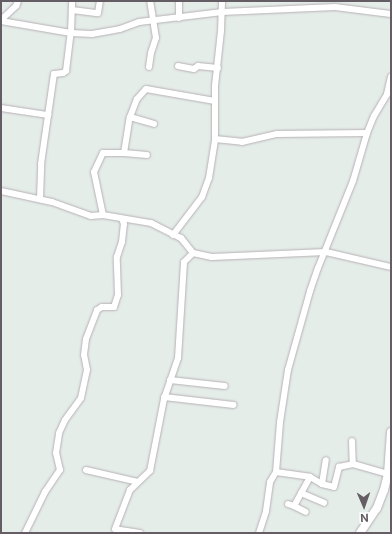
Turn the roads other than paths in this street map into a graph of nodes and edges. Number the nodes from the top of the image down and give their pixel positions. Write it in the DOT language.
graph roads {
  1 [pos="18,1"];
  2 [pos="72,1"];
  3 [pos="100,1"];
  4 [pos="150,1"];
  5 [pos="179,1"];
  6 [pos="222,1"];
  7 [pos="72,10"];
  8 [pos="222,12"];
  9 [pos="391,14"];
  10 [pos="179,18"];
  11 [pos="1,21"];
  12 [pos="153,22"];
  13 [pos="72,33"];
  14 [pos="178,66"];
  15 [pos="149,67"];
  16 [pos="218,68"];
  17 [pos="391,76"];
  18 [pos="389,94"];
  19 [pos="215,101"];
  20 [pos="1,108"];
  21 [pos="48,115"];
  22 [pos="130,117"];
  23 [pos="154,124"];
  24 [pos="367,133"];
  25 [pos="215,139"];
  26 [pos="124,153"];
  27 [pos="147,155"];
  28 [pos="1,191"];
  29 [pos="40,199"];
  30 [pos="103,215"];
  31 [pos="122,219"];
  32 [pos="173,235"];
  33 [pos="326,252"];
  34 [pos="193,253"];
  35 [pos="391,267"];
  36 [pos="170,380"];
  37 [pos="225,386"];
  38 [pos="164,397"];
  39 [pos="234,405"];
  40 [pos="391,432"];
  41 [pos="352,441"];
  42 [pos="326,460"];
  43 [pos="353,464"];
  44 [pos="86,470"];
  45 [pos="276,472"];
  46 [pos="388,474"];
  47 [pos="310,477"];
  48 [pos="138,482"];
  49 [pos="322,484"];
  50 [pos="301,493"];
  51 [pos="324,503"];
  52 [pos="306,512"];
  53 [pos="25,533"];
  54 [pos="140,533"];
  55 [pos="259,533"];
  56 [pos="360,533"];
  1 -- 11 [label="street"];
  2 -- 7 [label="street"];
  3 -- 7 [label="street"];
  4 -- 12 [label="street"];
  5 -- 10 [label="street"];
  6 -- 8 [label="street"];
  7 -- 13 [label="street"];
  8 -- 9 [label="street"];
  8 -- 10 [label="street"];
  8 -- 16 [label="street"];
  10 -- 12 [label="street"];
  11 -- 13 [label="street"];
  12 -- 13 [label="street"];
  12 -- 15 [label="street"];
  13 -- 21 [label="street"];
  14 -- 16 [label="street"];
  16 -- 19 [label="street"];
  17 -- 18 [label="street"];
  18 -- 24 [label="street"];
  19 -- 22 [label="street"];
  19 -- 25 [label="street"];
  20 -- 21 [label="street"];
  21 -- 29 [label="street"];
  22 -- 23 [label="street"];
  22 -- 26 [label="street"];
  24 -- 25 [label="street"];
  24 -- 33 [label="street"];
  25 -- 32 [label="street"];
  26 -- 27 [label="street"];
  26 -- 30 [label="street"];
  28 -- 29 [label="street"];
  29 -- 30 [label="street"];
  30 -- 31 [label="street"];
  31 -- 32 [label="street"];
  31 -- 53 [label="street"];
  32 -- 34 [label="street"];
  33 -- 34 [label="street"];
  33 -- 35 [label="street"];
  33 -- 45 [label="street"];
  34 -- 36 [label="street"];
  36 -- 37 [label="street"];
  36 -- 38 [label="street"];
  38 -- 39 [label="street"];
  38 -- 48 [label="street"];
  40 -- 46 [label="street"];
  41 -- 43 [label="street"];
  42 -- 49 [label="street"];
  43 -- 46 [label="street"];
  43 -- 49 [label="street"];
  44 -- 48 [label="street"];
  45 -- 47 [label="street"];
  45 -- 55 [label="street"];
  46 -- 56 [label="street"];
  47 -- 49 [label="street"];
  47 -- 50 [label="street"];
  48 -- 54 [label="street"];
  50 -- 51 [label="street"];
  50 -- 52 [label="street"];
}
